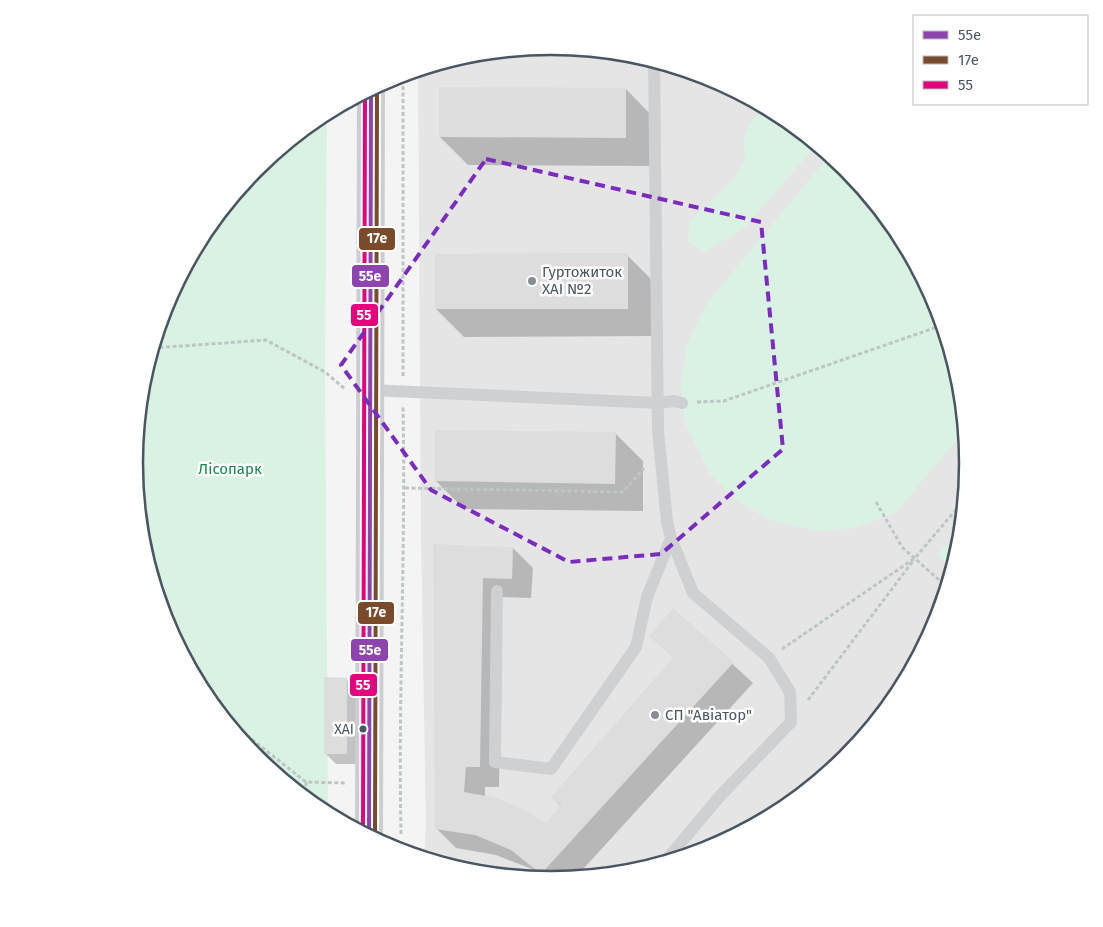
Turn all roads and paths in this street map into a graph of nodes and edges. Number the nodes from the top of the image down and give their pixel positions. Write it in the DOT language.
graph roads {
  1 [pos="654,68"];
  2 [pos="403,83"];
  3 [pos="371,97"];
  4 [pos="936,327"];
  5 [pos="160,347"];
  6 [pos="370,390"];
  7 [pos="403,391"];
  8 [pos="658,403"];
  9 [pos="682,403"];
  10 [pos="660,450"];
  11 [pos="405,488"];
  12 [pos="876,502"];
  13 [pos="958,508"];
  14 [pos="671,538"];
  15 [pos="915,558"];
  16 [pos="942,582"];
  17 [pos="497,591"];
  18 [pos="769,658"];
  19 [pos="791,722"];
  20 [pos="245,734"];
  21 [pos="306,782"];
  22 [pos="349,783"];
  23 [pos="306,790"];
  24 [pos="369,829"];
  25 [pos="401,843"];
  26 [pos="672,853"];
  1 -- 8 [label="lane"];
  2 -- 7 [label="path"];
  3 -- 6 [label="main road"];
  4 -- 9 [label="path"];
  5 -- 6 [label="path"];
  6 -- 7 [label="lane"];
  6 -- 24 [label="main road"];
  7 -- 8 [label="lane"];
  7 -- 11 [label="path"];
  8 -- 9 [label="lane"];
  8 -- 10 [label="lane"];
  10 -- 11 [label="path"];
  10 -- 14 [label="lane"];
  11 -- 25 [label="path"];
  12 -- 15 [label="path"];
  13 -- 15 [label="path"];
  14 -- 17 [label="lane"];
  14 -- 18 [label="lane"];
  15 -- 16 [label="path"];
  15 -- 18 [label="path"];
  15 -- 19 [label="path"];
  18 -- 19 [label="lane"];
  19 -- 26 [label="lane"];
  20 -- 21 [label="path"];
  21 -- 22 [label="path"];
  21 -- 23 [label="path"];
}
